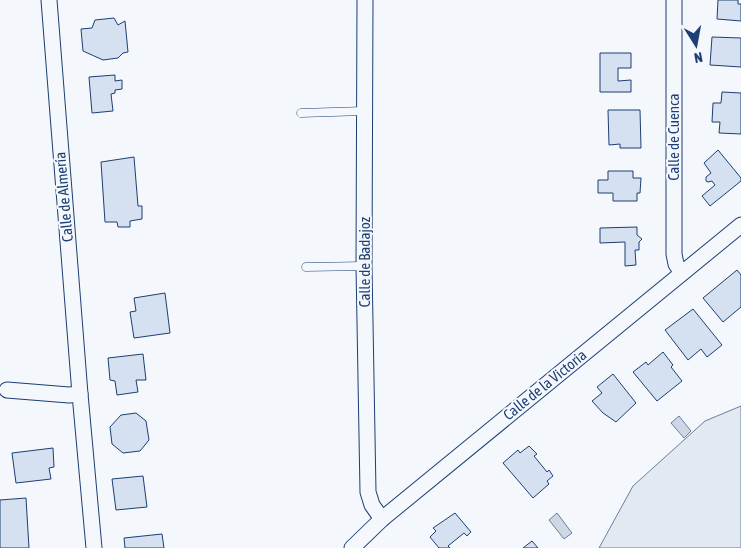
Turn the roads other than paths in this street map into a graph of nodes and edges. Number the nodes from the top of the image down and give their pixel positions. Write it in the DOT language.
graph roads {
  1 [pos="49,0"];
  2 [pos="365,0"];
  3 [pos="674,0"];
  4 [pos="364,110"];
  5 [pos="302,113"];
  6 [pos="741,225"];
  7 [pos="364,266"];
  8 [pos="306,267"];
  9 [pos="682,273"];
  10 [pos="7,390"];
  11 [pos="80,394"];
  12 [pos="382,519"];
  13 [pos="94,548"];
  14 [pos="352,548"];
  1 -- 11 [label="street, Calle de Almería"];
  2 -- 4 [label="street, Calle de Badajoz"];
  3 -- 9 [label="street, Calle de Cuenca"];
  4 -- 5 [label="lane"];
  4 -- 7 [label="street, Calle de Badajoz"];
  6 -- 9 [label="street, Calle de la Victoria"];
  7 -- 8 [label="lane"];
  7 -- 12 [label="street, Calle de Badajoz"];
  9 -- 12 [label="street, Calle de la Victoria"];
  10 -- 11 [label="street"];
  11 -- 13 [label="street, Calle de Almería"];
  12 -- 14 [label="street, Calle de la Victoria"];
}
